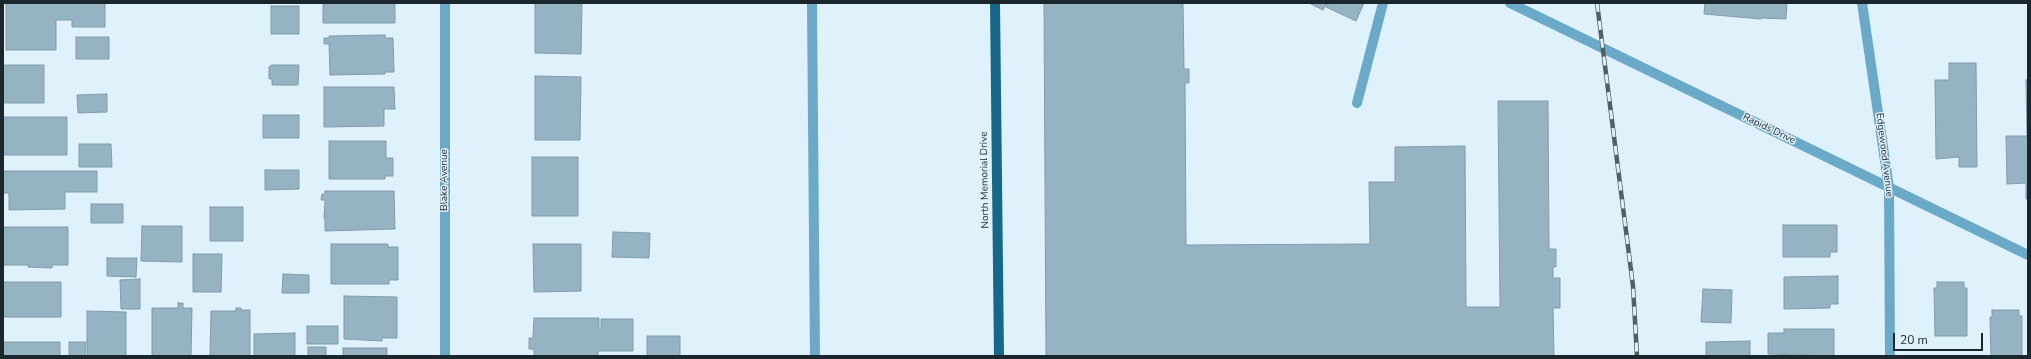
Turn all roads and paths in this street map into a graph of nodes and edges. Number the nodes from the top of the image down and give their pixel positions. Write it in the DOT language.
graph roads {
  1 [pos="445,3"];
  2 [pos="812,3"];
  3 [pos="995,3"];
  4 [pos="1383,3"];
  5 [pos="1510,3"];
  6 [pos="1862,3"];
  7 [pos="1357,103"];
  8 [pos="1889,188"];
  9 [pos="2028,255"];
  10 [pos="445,356"];
  11 [pos="815,356"];
  12 [pos="1000,356"];
  13 [pos="1890,356"];
  1 -- 10 [label="street, Blake Avenue"];
  2 -- 11 [label="street"];
  3 -- 12 [label="main road, North Memorial Drive"];
  4 -- 7 [label="street"];
  5 -- 8 [label="street, Rapids Drive"];
  6 -- 8 [label="street, Edgewood Avenue"];
  8 -- 9 [label="street, Rapids Drive"];
  8 -- 13 [label="street, Edgewood Avenue"];
}
